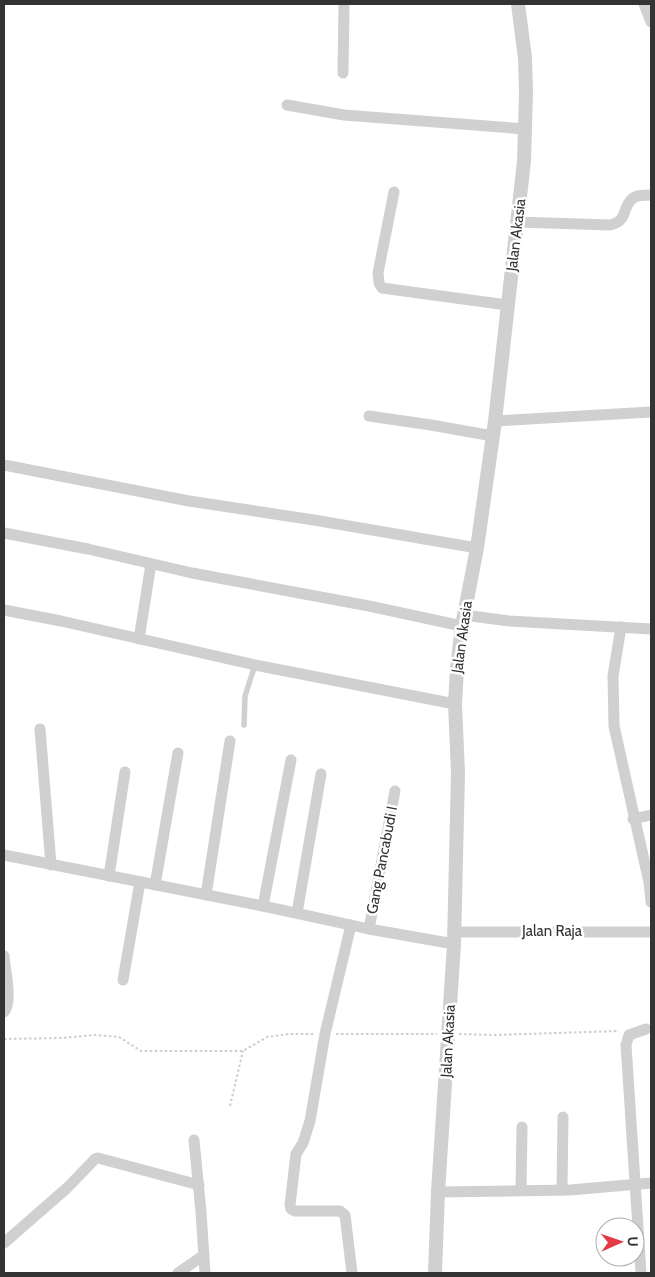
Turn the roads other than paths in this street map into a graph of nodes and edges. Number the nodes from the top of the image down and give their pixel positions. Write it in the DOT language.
graph roads {
  1 [pos="344,4"];
  2 [pos="518,4"];
  3 [pos="644,4"];
  4 [pos="651,22"];
  5 [pos="343,74"];
  6 [pos="287,105"];
  7 [pos="525,129"];
  8 [pos="394,192"];
  9 [pos="651,194"];
  10 [pos="518,222"];
  11 [pos="507,305"];
  12 [pos="651,412"];
  13 [pos="369,416"];
  14 [pos="495,421"];
  15 [pos="493,436"];
  16 [pos="4,465"];
  17 [pos="4,533"];
  18 [pos="477,548"];
  19 [pos="151,564"];
  20 [pos="4,610"];
  21 [pos="463,621"];
  22 [pos="621,627"];
  23 [pos="651,629"];
  24 [pos="139,639"];
  25 [pos="254,665"];
  26 [pos="455,704"];
  27 [pos="244,725"];
  28 [pos="40,729"];
  29 [pos="230,741"];
  30 [pos="178,753"];
  31 [pos="291,760"];
  32 [pos="125,772"];
  33 [pos="321,774"];
  34 [pos="395,791"];
  35 [pos="651,815"];
  36 [pos="633,819"];
  37 [pos="4,855"];
  38 [pos="51,865"];
  39 [pos="109,876"];
  40 [pos="140,882"];
  41 [pos="155,885"];
  42 [pos="206,895"];
  43 [pos="651,902"];
  44 [pos="263,906"];
  45 [pos="297,913"];
  46 [pos="351,925"];
  47 [pos="369,929"];
  48 [pos="651,932"];
  49 [pos="453,938"];
  50 [pos="4,956"];
  51 [pos="123,980"];
  52 [pos="4,1012"];
  53 [pos="646,1029"];
  54 [pos="563,1117"];
  55 [pos="522,1126"];
  56 [pos="194,1140"];
  57 [pos="651,1182"];
  58 [pos="635,1184"];
  59 [pos="199,1185"];
  60 [pos="520,1190"];
  61 [pos="562,1190"];
  62 [pos="438,1192"];
  63 [pos="4,1243"];
  64 [pos="204,1255"];
  65 [pos="178,1273"];
  66 [pos="205,1273"];
  67 [pos="352,1273"];
  68 [pos="435,1273"];
  69 [pos="641,1273"];
  1 -- 5 [label="street"];
  2 -- 7 [label="street, Jalan Akasia"];
  3 -- 4 [label="street"];
  6 -- 7 [label="street"];
  7 -- 10 [label="street, Jalan Akasia"];
  8 -- 11 [label="street"];
  9 -- 10 [label="street"];
  10 -- 11 [label="street, Jalan Akasia"];
  11 -- 14 [label="street, Jalan Akasia"];
  12 -- 14 [label="street"];
  13 -- 15 [label="street"];
  14 -- 15 [label="street, Jalan Akasia"];
  15 -- 18 [label="street, Jalan Akasia"];
  16 -- 18 [label="street"];
  17 -- 19 [label="street"];
  18 -- 21 [label="street, Jalan Akasia"];
  19 -- 21 [label="street"];
  19 -- 24 [label="street"];
  20 -- 24 [label="street"];
  21 -- 22 [label="street"];
  21 -- 26 [label="street, Jalan Akasia"];
  22 -- 23 [label="street"];
  22 -- 36 [label="street"];
  24 -- 25 [label="street"];
  25 -- 26 [label="street"];
  25 -- 27 [label="lane"];
  26 -- 49 [label="street, Jalan Akasia"];
  28 -- 38 [label="street"];
  29 -- 42 [label="street"];
  30 -- 41 [label="street"];
  31 -- 44 [label="street"];
  32 -- 39 [label="street"];
  33 -- 45 [label="street"];
  34 -- 47 [label="street, Gang Pancabudi I"];
  35 -- 36 [label="street"];
  36 -- 43 [label="street"];
  37 -- 38 [label="street, Jalan Raja"];
  38 -- 39 [label="street, Jalan Raja"];
  39 -- 40 [label="street, Jalan Raja"];
  40 -- 41 [label="street, Jalan Raja"];
  40 -- 51 [label="street"];
  41 -- 42 [label="street, Jalan Raja"];
  42 -- 44 [label="street, Jalan Raja"];
  44 -- 45 [label="street, Jalan Raja"];
  45 -- 46 [label="street, Jalan Raja"];
  46 -- 47 [label="street, Jalan Raja"];
  46 -- 67 [label="street"];
  47 -- 49 [label="street, Jalan Raja"];
  48 -- 49 [label="street, Jalan Raja"];
  49 -- 62 [label="street, Jalan Akasia"];
  50 -- 52 [label="street"];
  53 -- 58 [label="street"];
  54 -- 61 [label="street"];
  55 -- 60 [label="street"];
  56 -- 59 [label="street"];
  57 -- 58 [label="street"];
  58 -- 61 [label="street"];
  58 -- 69 [label="street"];
  59 -- 63 [label="street"];
  59 -- 64 [label="street"];
  60 -- 61 [label="street"];
  60 -- 62 [label="street"];
  62 -- 68 [label="street, Jalan Akasia"];
  64 -- 65 [label="street"];
  64 -- 66 [label="street"];
}
